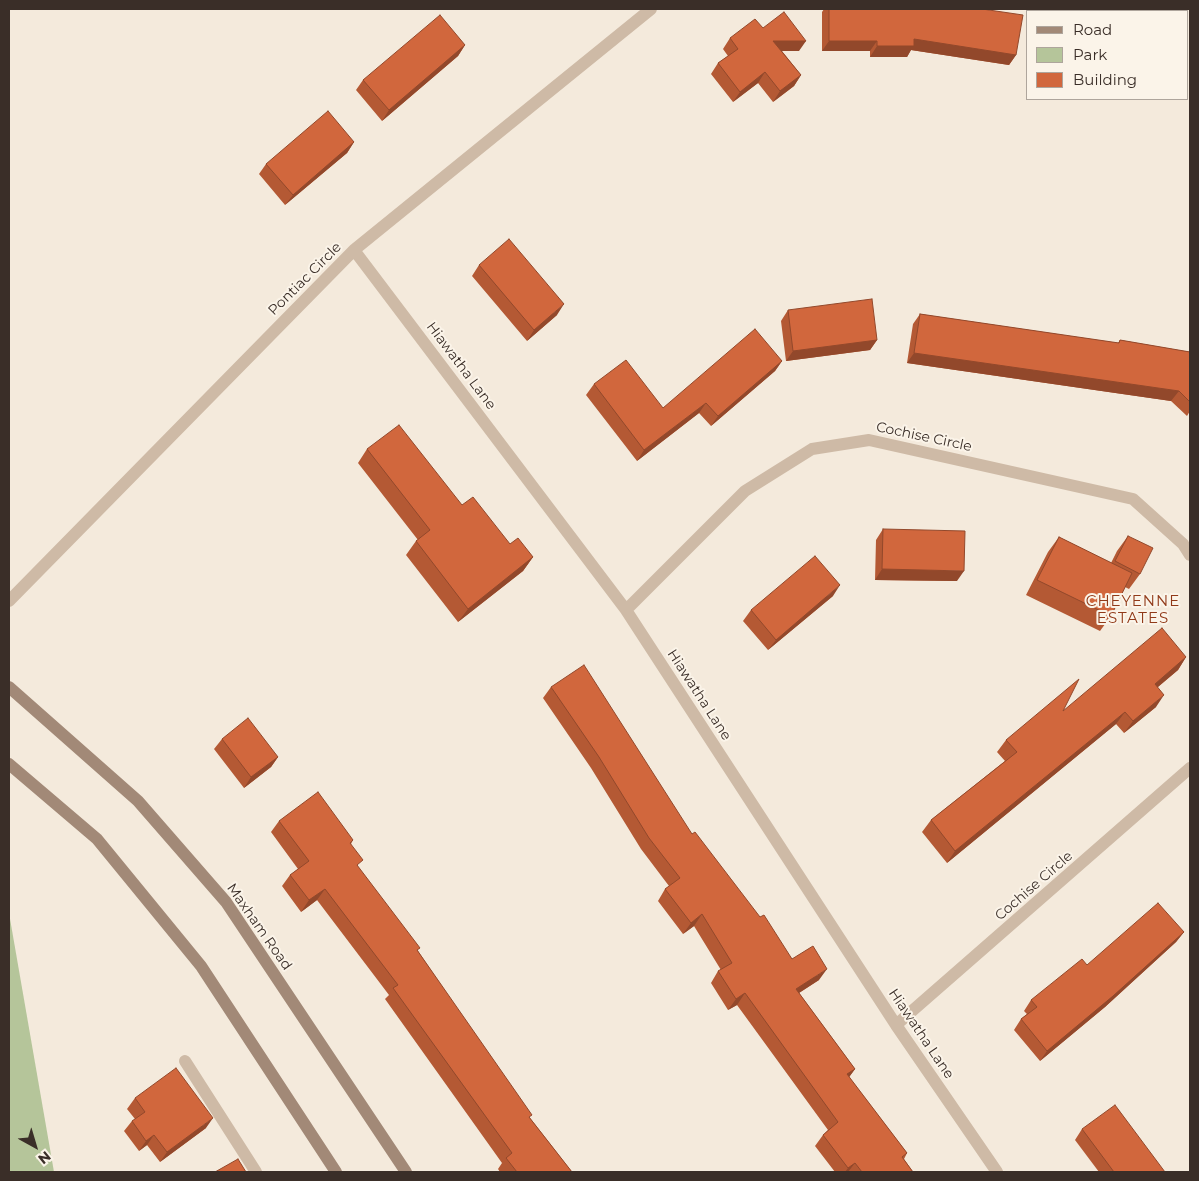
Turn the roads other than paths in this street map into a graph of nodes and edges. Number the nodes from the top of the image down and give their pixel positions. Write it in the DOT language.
graph roads {
  1 [pos="651,9"];
  2 [pos="354,250"];
  3 [pos="1190,555"];
  4 [pos="9,601"];
  5 [pos="626,610"];
  6 [pos="9,687"];
  7 [pos="9,764"];
  8 [pos="1190,768"];
  9 [pos="896,1025"];
  10 [pos="184,1061"];
  11 [pos="256,1172"];
  12 [pos="336,1172"];
  13 [pos="406,1172"];
  14 [pos="997,1172"];
  1 -- 2 [label="street, Pontiac Circle"];
  2 -- 4 [label="street, Pontiac Circle"];
  2 -- 5 [label="street, Hiawatha Lane"];
  3 -- 5 [label="street, Cochise Circle"];
  5 -- 9 [label="street, Hiawatha Lane"];
  6 -- 13 [label="main road, Maxham Road"];
  7 -- 12 [label="main road"];
  8 -- 9 [label="street, Cochise Circle"];
  9 -- 14 [label="street, Hiawatha Lane"];
  10 -- 11 [label="street"];
}
